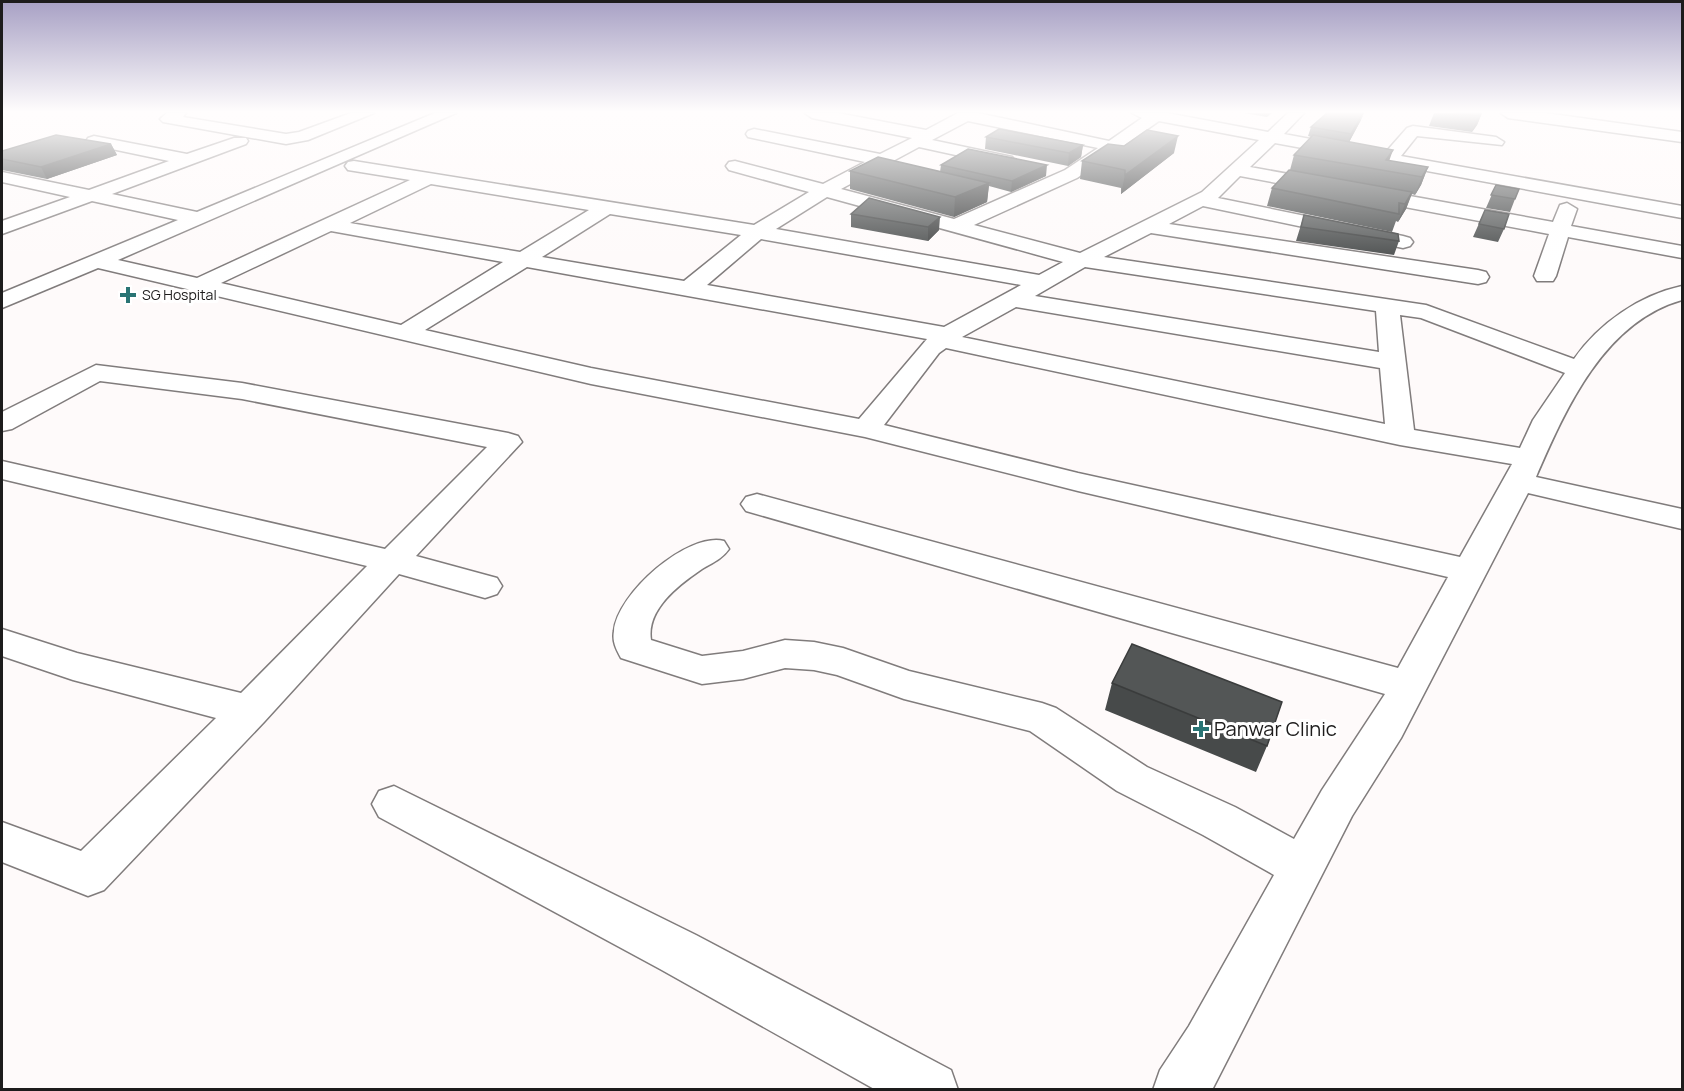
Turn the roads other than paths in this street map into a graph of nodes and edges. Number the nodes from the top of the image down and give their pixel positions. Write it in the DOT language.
graph roads {
  1 [pos="178,164"];
  2 [pos="308,164"];
  3 [pos="329,164"];
  4 [pos="873,164"];
  5 [pos="884,164"];
  6 [pos="1024,164"];
  7 [pos="1085,164"];
  8 [pos="1242,164"];
  9 [pos="1422,164"];
  10 [pos="354,165"];
  11 [pos="735,166"];
  12 [pos="881,166"];
  13 [pos="1236,170"];
  14 [pos="1071,174"];
  15 [pos="2,177"];
  16 [pos="432,177"];
  17 [pos="827,189"];
  18 [pos="980,192"];
  19 [pos="1573,192"];
  20 [pos="91,196"];
  21 [pos="1013,200"];
  22 [pos="1201,200"];
  23 [pos="1422,204"];
  24 [pos="608,207"];
  25 [pos="1683,212"];
  26 [pos="189,216"];
  27 [pos="329,225"];
  28 [pos="957,225"];
  29 [pos="1151,227"];
  30 [pos="2,228"];
  31 [pos="1559,229"];
  32 [pos="757,232"];
  33 [pos="1403,242"];
  34 [pos="1683,252"];
  35 [pos="523,259"];
  36 [pos="1082,260"];
  37 [pos="95,261"];
  38 [pos="1408,266"];
  39 [pos="123,267"];
  40 [pos="1545,276"];
  41 [pos="1042,282"];
  42 [pos="200,285"];
  43 [pos="2,286"];
  44 [pos="689,289"];
  45 [pos="1683,293"];
  46 [pos="1012,299"];
  47 [pos="2,301"];
  48 [pos="1387,306"];
  49 [pos="1426,312"];
  50 [pos="404,333"];
  51 [pos="945,337"];
  52 [pos="125,356"];
  53 [pos="1392,362"];
  54 [pos="1580,370"];
  55 [pos="96,373"];
  56 [pos="2,423"];
  57 [pos="866,429"];
  58 [pos="1400,436"];
  59 [pos="2,470"];
  60 [pos="1524,470"];
  61 [pos="758,504"];
  62 [pos="1683,519"];
  63 [pos="712,549"];
  64 [pos="391,561"];
  65 [pos="1469,570"];
  66 [pos="485,586"];
  67 [pos="2,642"];
  68 [pos="1409,686"];
  69 [pos="250,711"];
  70 [pos="394,804"];
  71 [pos="2,842"];
  72 [pos="1303,868"];
  73 [pos="931,1089"];
  74 [pos="1180,1089"];
  1 -- 20 [label="street"];
  2 -- 26 [label="street"];
  3 -- 26 [label="street"];
  4 -- 12 [label="street"];
  5 -- 12 [label="street"];
  6 -- 14 [label="street"];
  7 -- 14 [label="street"];
  8 -- 13 [label="street"];
  9 -- 19 [label="street"];
  10 -- 16 [label="street"];
  10 -- 39 [label="street"];
  11 -- 17 [label="street"];
  12 -- 17 [label="street"];
  13 -- 22 [label="street"];
  13 -- 23 [label="street"];
  14 -- 21 [label="street"];
  15 -- 20 [label="street"];
  16 -- 24 [label="street"];
  16 -- 27 [label="street"];
  17 -- 28 [label="street"];
  17 -- 32 [label="street"];
  18 -- 21 [label="street"];
  19 -- 25 [label="street"];
  19 -- 31 [label="street"];
  20 -- 26 [label="street"];
  20 -- 30 [label="street"];
  21 -- 28 [label="street"];
  22 -- 29 [label="street"];
  22 -- 33 [label="street"];
  23 -- 31 [label="street"];
  23 -- 33 [label="street"];
  24 -- 32 [label="street"];
  24 -- 35 [label="street"];
  26 -- 37 [label="street"];
  26 -- 43 [label="street"];
  27 -- 35 [label="street"];
  27 -- 42 [label="street"];
  28 -- 36 [label="street"];
  29 -- 36 [label="street"];
  29 -- 38 [label="street"];
  31 -- 34 [label="street"];
  31 -- 40 [label="street"];
  32 -- 41 [label="street"];
  32 -- 44 [label="street"];
  33 -- 38 [label="street"];
  35 -- 44 [label="street"];
  35 -- 50 [label="street"];
  36 -- 41 [label="street"];
  36 -- 48 [label="street"];
  37 -- 39 [label="street"];
  37 -- 47 [label="street"];
  38 -- 49 [label="street"];
  39 -- 42 [label="street"];
  41 -- 46 [label="street"];
  42 -- 50 [label="street"];
  44 -- 51 [label="street"];
  45 -- 54 [label="street"];
  46 -- 51 [label="street"];
  46 -- 53 [label="street"];
  48 -- 49 [label="street"];
  48 -- 53 [label="street"];
  49 -- 54 [label="street"];
  50 -- 57 [label="street"];
  51 -- 57 [label="street"];
  51 -- 58 [label="street"];
  52 -- 55 [label="street"];
  53 -- 58 [label="street"];
  54 -- 60 [label="street"];
  55 -- 56 [label="street"];
  55 -- 64 [label="street"];
  57 -- 65 [label="street"];
  58 -- 60 [label="street"];
  59 -- 64 [label="street"];
  60 -- 62 [label="street"];
  60 -- 65 [label="street"];
  61 -- 68 [label="street"];
  63 -- 72 [label="street"];
  64 -- 66 [label="street"];
  64 -- 69 [label="street"];
  65 -- 68 [label="street"];
  67 -- 69 [label="street"];
  68 -- 72 [label="street"];
  69 -- 71 [label="street"];
  70 -- 73 [label="street"];
  72 -- 74 [label="street"];
}
